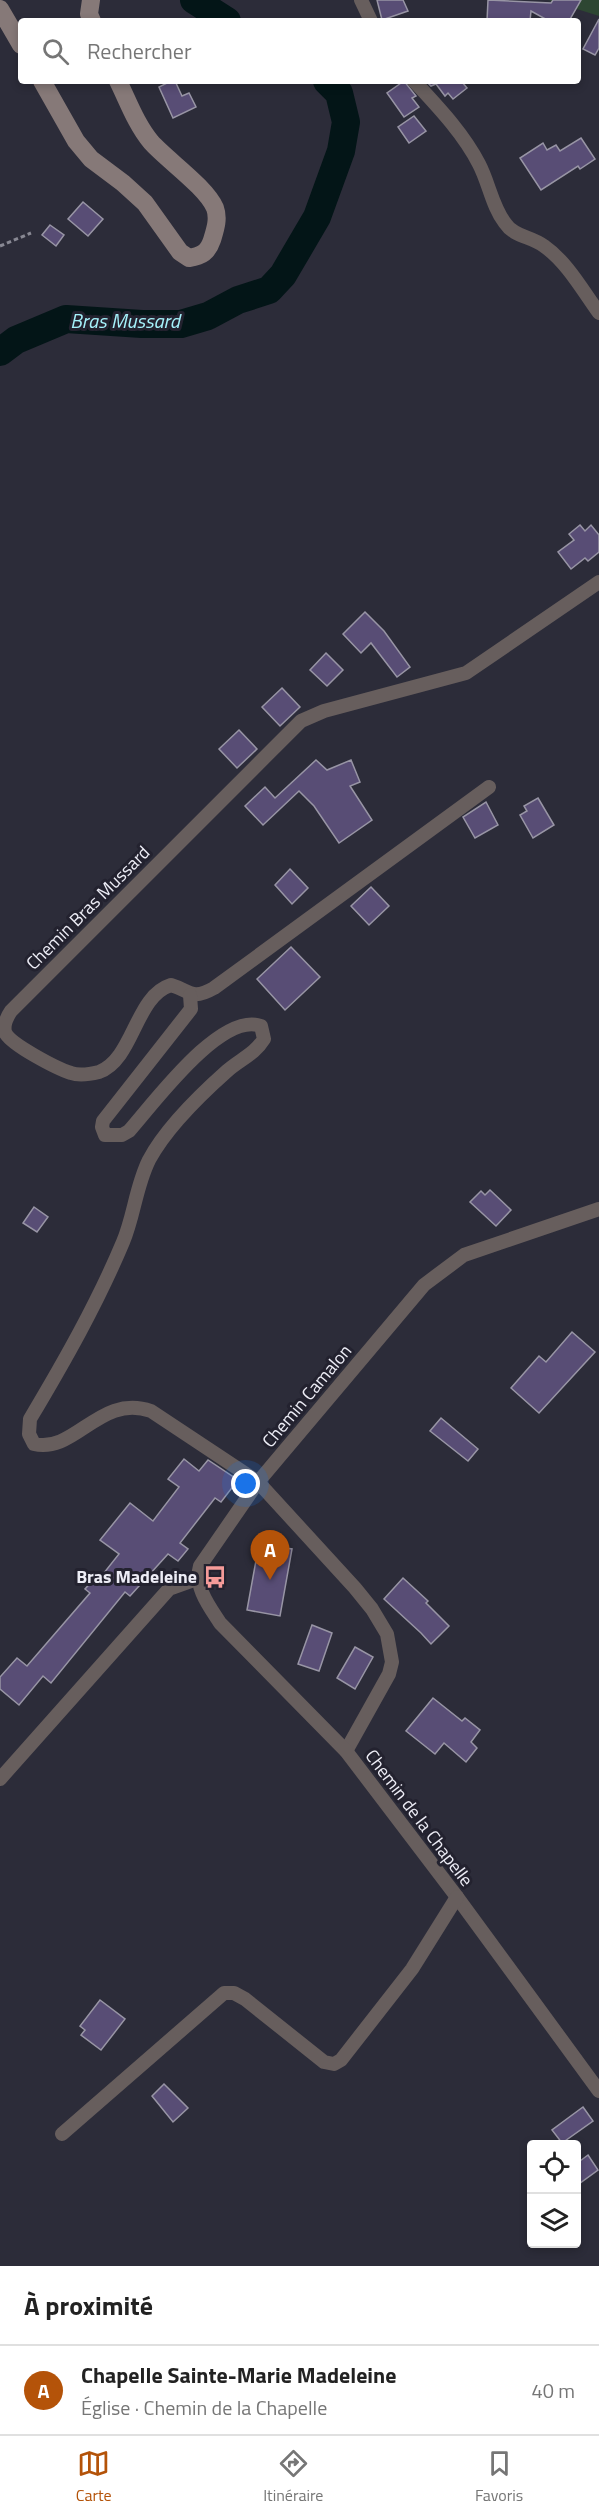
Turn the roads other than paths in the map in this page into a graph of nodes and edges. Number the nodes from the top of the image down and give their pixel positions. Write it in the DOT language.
graph roads {
  1 [pos="91,0"];
  2 [pos="361,0"];
  3 [pos="0,9"];
  4 [pos="91,18"];
  5 [pos="370,18"];
  6 [pos="18,40"];
  7 [pos="44,84"];
  8 [pos="120,84"];
  9 [pos="417,84"];
  10 [pos="599,313"];
  11 [pos="599,582"];
  12 [pos="489,787"];
  13 [pos="190,995"];
  14 [pos="599,1209"];
  15 [pos="258,1482"];
  16 [pos="197,1579"];
  17 [pos="346,1751"];
  18 [pos="0,1779"];
  19 [pos="457,1897"];
  20 [pos="599,2091"];
  21 [pos="63,2134"];
  1 -- 4 [label="street"];
  2 -- 5 [label="street"];
  3 -- 6 [label="street"];
  7 -- 8 [label="street"];
  9 -- 10 [label="street"];
  11 -- 13 [label="street, Chemin Bras Mussard"];
  12 -- 13 [label="street"];
  13 -- 15 [label="street"];
  14 -- 15 [label="street, Chemin Camalon"];
  15 -- 16 [label="street, Chemin Camalon"];
  15 -- 17 [label="street"];
  16 -- 17 [label="street, Chemin de la Chapelle"];
  16 -- 18 [label="street"];
  17 -- 19 [label="street, Chemin de la Chapelle"];
  19 -- 20 [label="street, Chemin de la Chapelle"];
  19 -- 21 [label="street"];
}
